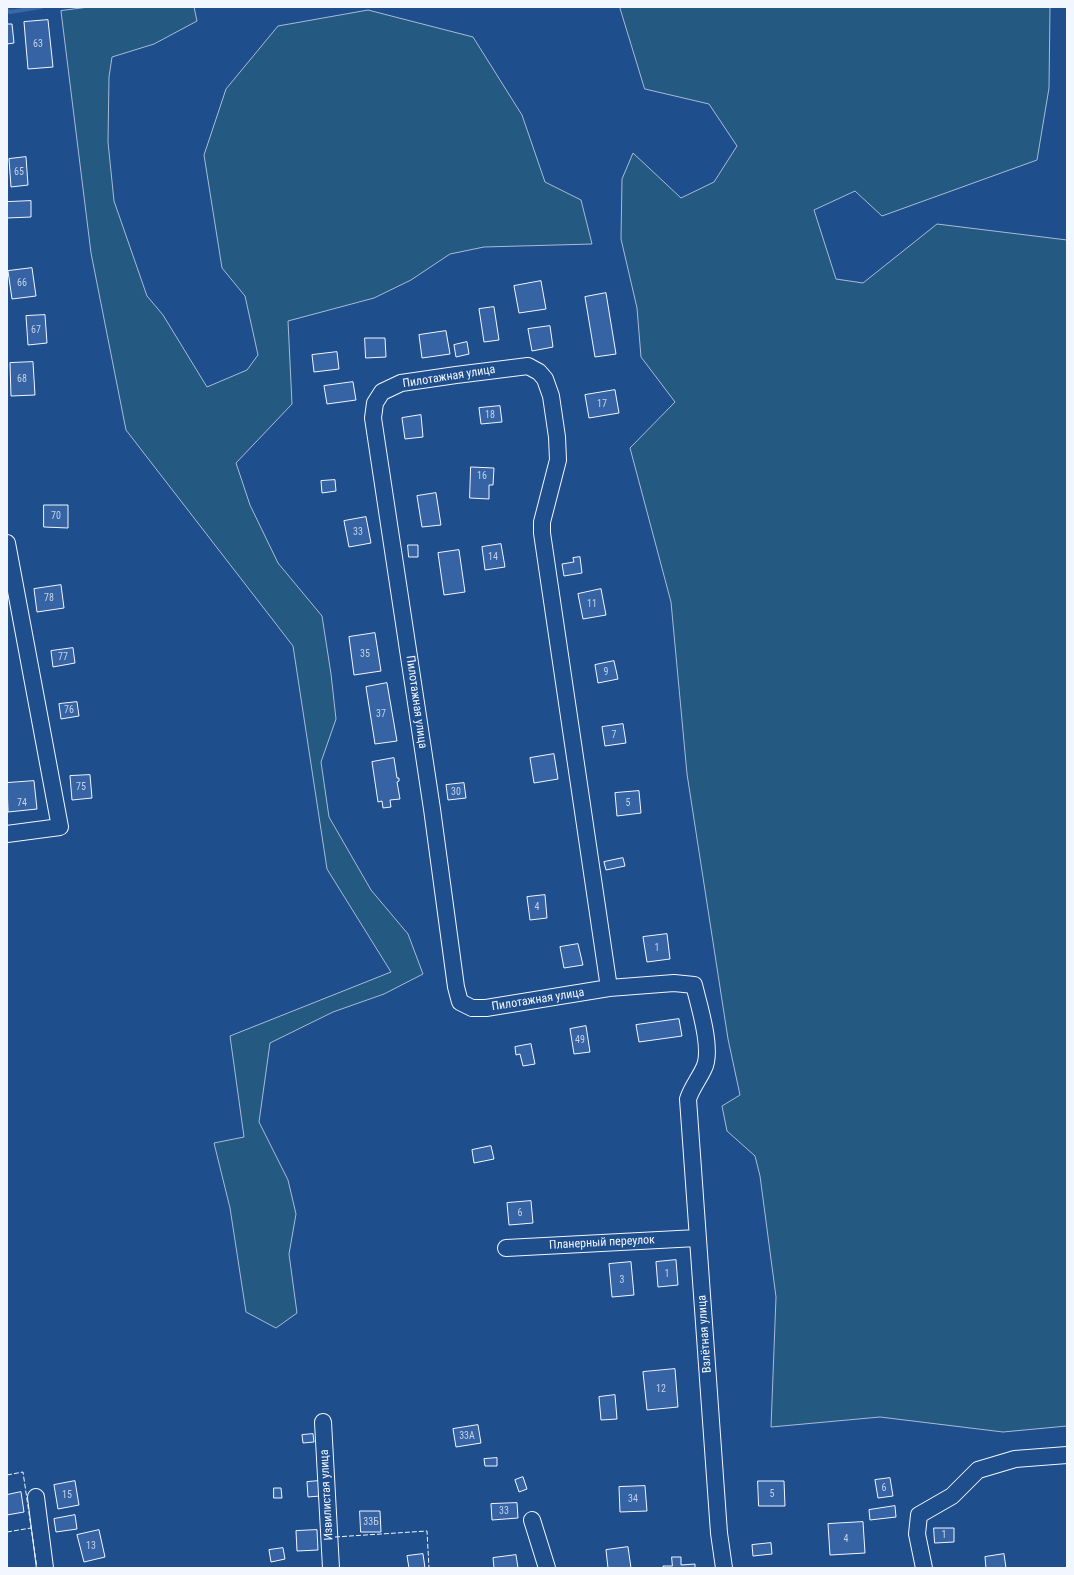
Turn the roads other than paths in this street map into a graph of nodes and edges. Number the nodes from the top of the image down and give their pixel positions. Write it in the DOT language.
graph roads {
  1 [pos="7,543"];
  2 [pos="7,546"];
  3 [pos="7,834"];
  4 [pos="609,988"];
  5 [pos="688,1099"];
  6 [pos="698,1238"];
  7 [pos="506,1248"];
  8 [pos="323,1422"];
  9 [pos="1067,1455"];
  10 [pos="36,1497"];
  11 [pos="532,1520"];
  12 [pos="45,1568"];
  13 [pos="331,1568"];
  14 [pos="547,1568"];
  15 [pos="724,1568"];
  16 [pos="924,1568"];
  1 -- 2 [label="street"];
  2 -- 3 [label="street"];
  4 -- 4 [label="street, Пилотажная улица"];
  4 -- 5 [label="street, Пилотажная улица"];
  5 -- 6 [label="street, Взлётная улица"];
  6 -- 7 [label="street, Планерный переулок"];
  6 -- 15 [label="street, Взлётная улица"];
  8 -- 13 [label="street, Извилистая улица"];
  9 -- 16 [label="street"];
  10 -- 12 [label="street"];
  11 -- 14 [label="street"];
}
